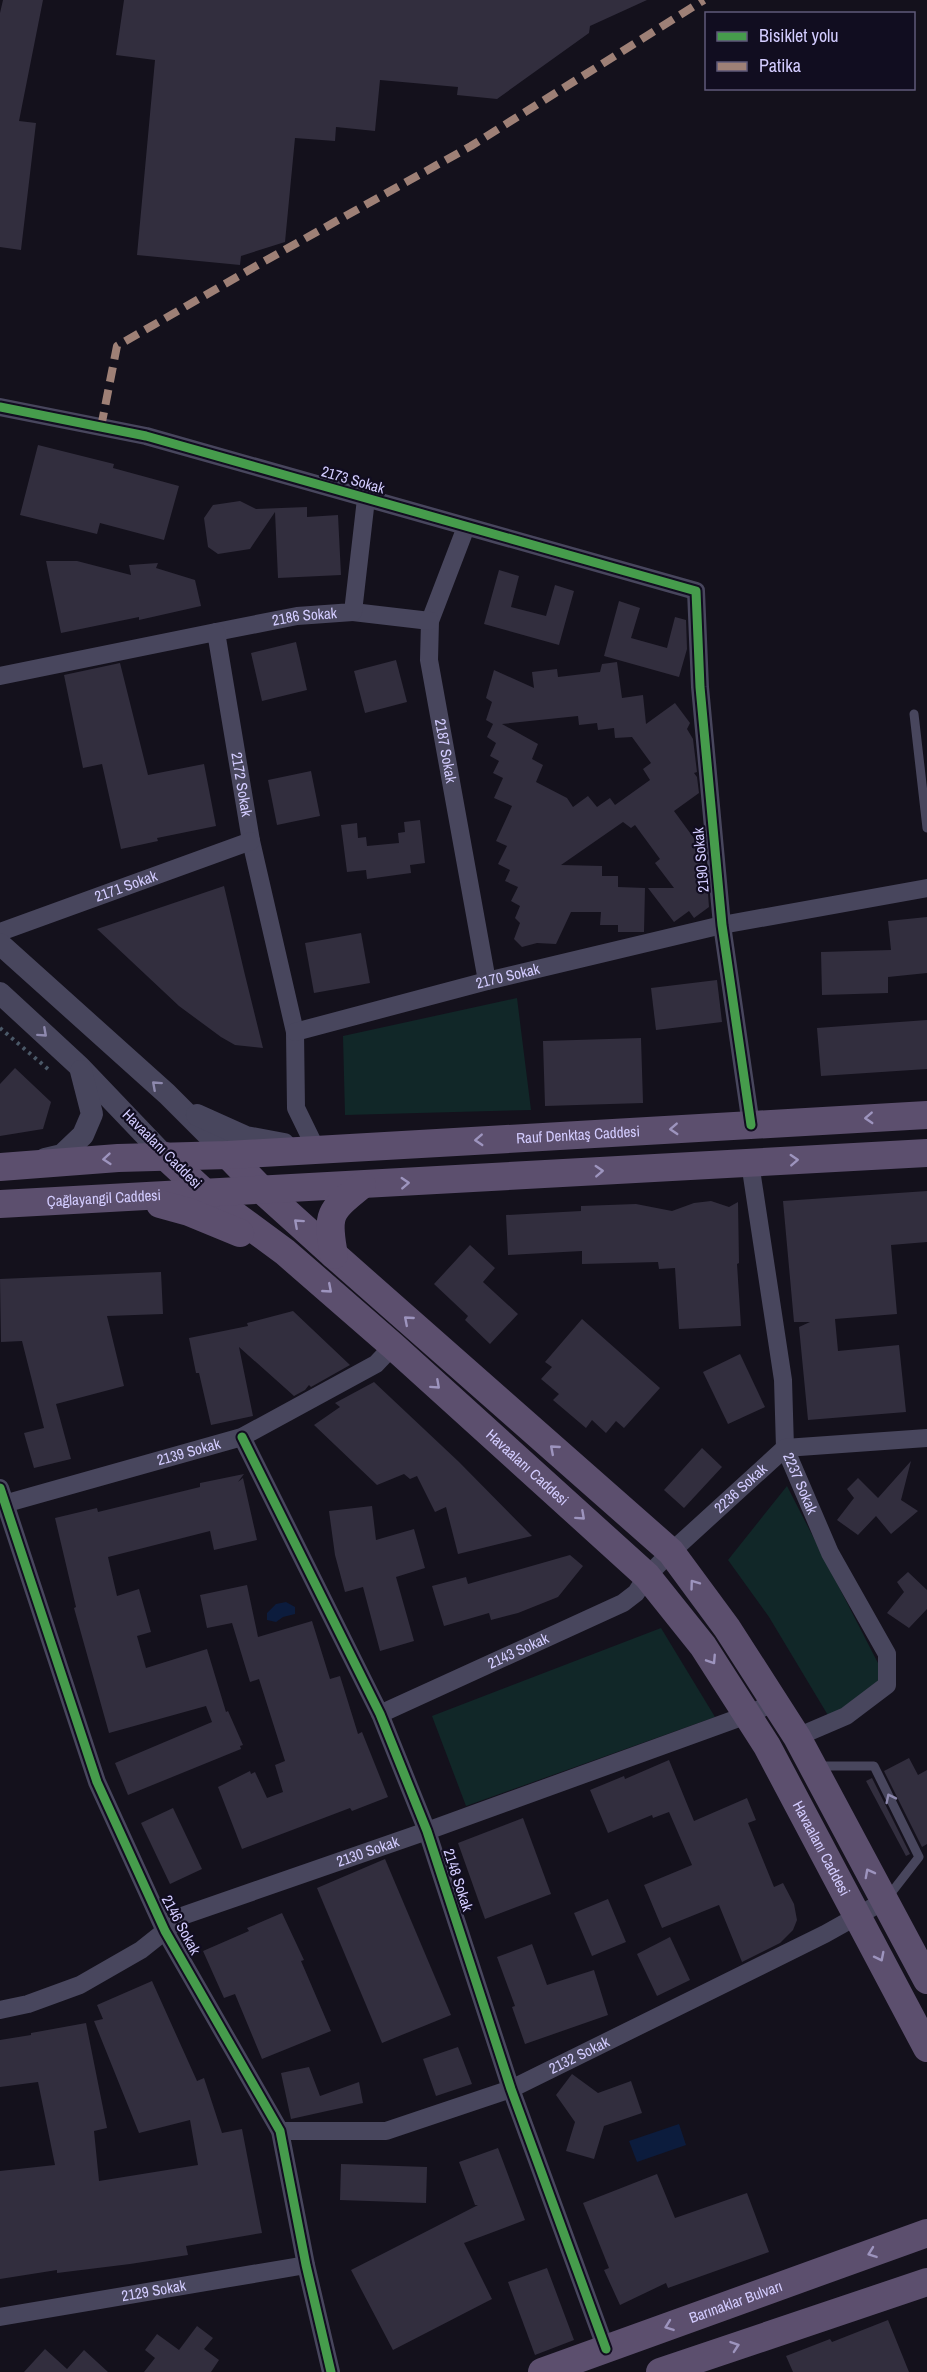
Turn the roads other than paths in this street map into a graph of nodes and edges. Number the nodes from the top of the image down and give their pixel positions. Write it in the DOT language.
graph roads {
  1 [pos="0,407"];
  2 [pos="366,499"];
  3 [pos="466,527"];
  4 [pos="696,591"];
  5 [pos="353,612"];
  6 [pos="430,621"];
  7 [pos="216,632"];
  8 [pos="0,676"];
  9 [pos="914,714"];
  10 [pos="927,828"];
  11 [pos="251,841"];
  12 [pos="927,888"];
  13 [pos="722,925"];
  14 [pos="0,932"];
  15 [pos="0,944"];
  16 [pos="487,981"];
  17 [pos="0,993"];
  18 [pos="295,1032"];
  19 [pos="80,1067"];
  20 [pos="179,1106"];
  21 [pos="927,1115"];
  22 [pos="751,1125"];
  23 [pos="323,1148"];
  24 [pos="927,1153"];
  25 [pos="228,1155"];
  26 [pos="165,1156"];
  27 [pos="750,1163"];
  28 [pos="2,1167"];
  29 [pos="362,1185"];
  30 [pos="262,1191"];
  31 [pos="206,1194"];
  32 [pos="133,1197"];
  33 [pos="0,1204"];
  34 [pos="284,1251"];
  35 [pos="334,1255"];
  36 [pos="393,1346"];
  37 [pos="242,1437"];
  38 [pos="927,1438"];
  39 [pos="785,1448"];
  40 [pos="2,1499"];
  41 [pos="671,1552"];
  42 [pos="647,1576"];
  43 [pos="775,1702"];
  44 [pos="380,1714"];
  45 [pos="747,1715"];
  46 [pos="797,1737"];
  47 [pos="812,1766"];
  48 [pos="427,1831"];
  49 [pos="884,1901"];
  50 [pos="859,1916"];
  51 [pos="165,1931"];
  52 [pos="927,1980"];
  53 [pos="0,2010"];
  54 [pos="927,2048"];
  55 [pos="511,2090"];
  56 [pos="280,2131"];
  57 [pos="927,2233"];
  58 [pos="306,2265"];
  59 [pos="920,2285"];
  60 [pos="0,2317"];
  61 [pos="606,2349"];
  62 [pos="331,2372"];
  63 [pos="542,2372"];
  64 [pos="660,2372"];
  1 -- 2 [label="street, 2173 Sokak"];
  2 -- 3 [label="street, 2173 Sokak"];
  2 -- 5 [label="street, 2186 Sokak"];
  3 -- 4 [label="street, 2173 Sokak"];
  3 -- 6 [label="street, 2187 Sokak"];
  4 -- 13 [label="street, 2190 Sokak"];
  5 -- 6 [label="street"];
  5 -- 7 [label="street, 2186 Sokak"];
  6 -- 16 [label="street, 2187 Sokak"];
  7 -- 8 [label="street"];
  7 -- 11 [label="street, 2172 Sokak"];
  9 -- 10 [label="lane"];
  11 -- 14 [label="street, 2171 Sokak"];
  11 -- 18 [label="street, 2172 Sokak"];
  12 -- 13 [label="street, 2170 Sokak"];
  13 -- 16 [label="street, 2170 Sokak"];
  13 -- 22 [label="street, 2190 Sokak"];
  20 -- 15 [label="street, Havaalanı Caddesi, one-way"];
  16 -- 18 [label="street, 2170 Sokak"];
  17 -- 19 [label="street, Havaalanı Caddesi, one-way"];
  18 -- 23 [label="street, 2172 Sokak"];
  19 -- 26 [label="street, Havaalanı Caddesi"];
  19 -- 28 [label="street"];
  20 -- 23 [label="street"];
  20 -- 25 [label="street, Havaalanı Caddesi"];
  21 -- 22 [label="main road, Rauf Denktaş Caddesi, one-way"];
  22 -- 23 [label="main road, Rauf Denktaş Caddesi, one-way"];
  23 -- 25 [label="main road, Rauf Denktaş Caddesi"];
  27 -- 24 [label="main road, one-way"];
  25 -- 26 [label="main road, Rauf Denktaş Caddesi"];
  25 -- 30 [label="main road, Havaalanı Caddesi"];
  26 -- 28 [label="main road, one-way"];
  26 -- 31 [label="main road, Havaalanı Caddesi"];
  29 -- 27 [label="main road, one-way"];
  27 -- 39 [label="street, 2237 Sokak"];
  29 -- 30 [label="main road"];
  29 -- 35 [label="main road"];
  30 -- 31 [label="main road, Çağlayangil Caddesi"];
  35 -- 30 [label="main road, Havaalanı Caddesi, one-way"];
  31 -- 32 [label="main road, Çağlayangil Caddesi"];
  31 -- 34 [label="main road, Havaalanı Caddesi"];
  32 -- 33 [label="main road, Çağlayangil Caddesi"];
  32 -- 34 [label="main road"];
  34 -- 36 [label="main road, Havaalanı Caddesi, one-way"];
  41 -- 35 [label="main road, Havaalanı Caddesi, one-way"];
  36 -- 37 [label="street, 2139 Sokak"];
  36 -- 42 [label="main road, Havaalanı Caddesi, one-way"];
  37 -- 40 [label="street, 2139 Sokak"];
  37 -- 44 [label="street, 2148 Sokak"];
  38 -- 39 [label="street"];
  39 -- 41 [label="street, 2236 Sokak"];
  39 -- 46 [label="street, 2237 Sokak"];
  40 -- 51 [label="street, 2146 Sokak"];
  41 -- 42 [label="street, 2236 Sokak"];
  43 -- 41 [label="main road, Havaalanı Caddesi, one-way"];
  42 -- 44 [label="street, 2143 Sokak"];
  42 -- 45 [label="main road, Havaalanı Caddesi, one-way"];
  43 -- 45 [label="street, 2130 Sokak"];
  43 -- 46 [label="main road, Havaalanı Caddesi"];
  44 -- 48 [label="street, 2148 Sokak"];
  45 -- 48 [label="street, 2130 Sokak"];
  45 -- 50 [label="main road, Havaalanı Caddesi"];
  46 -- 47 [label="main road, Havaalanı Caddesi"];
  49 -- 47 [label="main road, Havaalanı Caddesi, one-way"];
  49 -- 47 [label="lane, one-way"];
  48 -- 51 [label="street, 2130 Sokak"];
  48 -- 55 [label="street, 2148 Sokak"];
  49 -- 50 [label="street, 2132 Sokak"];
  49 -- 52 [label="main road, Havaalanı Caddesi"];
  50 -- 54 [label="main road, Havaalanı Caddesi, one-way"];
  50 -- 55 [label="street, 2132 Sokak"];
  51 -- 53 [label="street, 2130 Sokak"];
  51 -- 56 [label="street, 2146 Sokak"];
  55 -- 56 [label="street, 2132 Sokak"];
  55 -- 61 [label="street, 2148 Sokak"];
  56 -- 58 [label="street, 2146 Sokak"];
  57 -- 61 [label="main road, Barınaklar Bulvarı, one-way"];
  58 -- 60 [label="street, 2129 Sokak"];
  58 -- 62 [label="street, 2146 Sokak"];
  64 -- 59 [label="main road, one-way"];
  61 -- 63 [label="main road, Barınaklar Bulvarı"];
}
